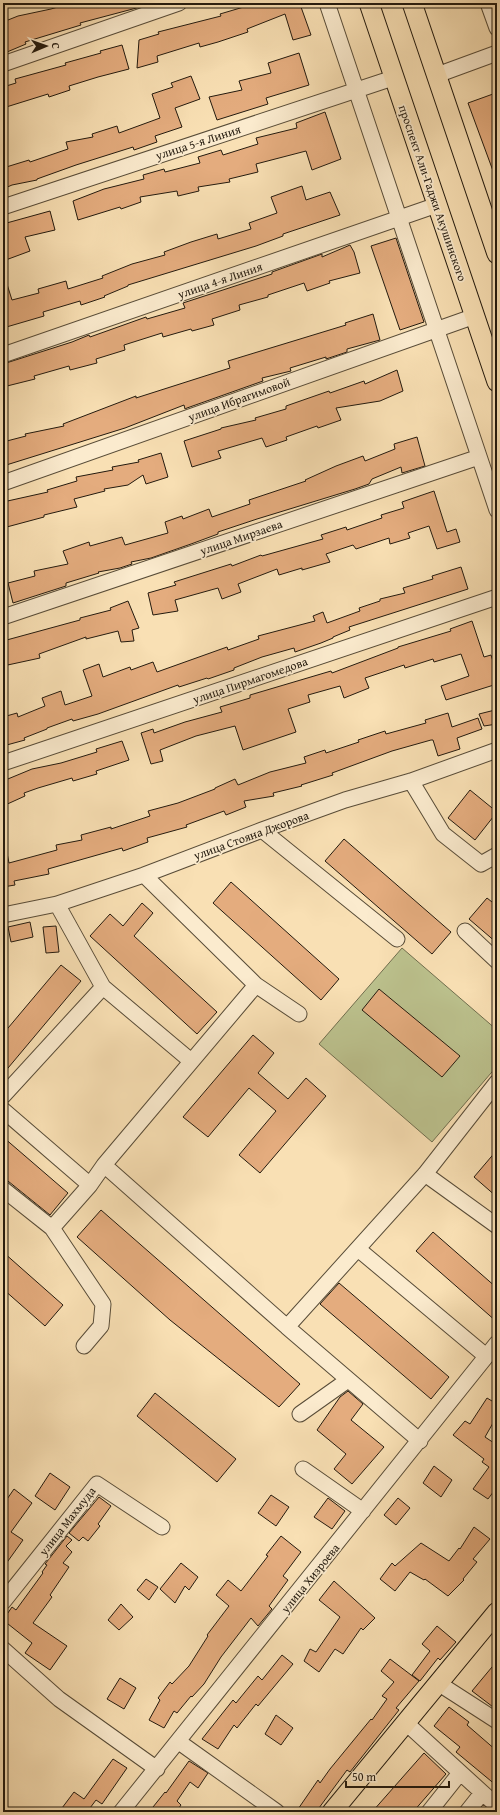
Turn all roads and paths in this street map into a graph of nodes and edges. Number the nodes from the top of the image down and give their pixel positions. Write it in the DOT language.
graph roads {
  1 [pos="179,3"];
  2 [pos="327,3"];
  3 [pos="369,3"];
  4 [pos="412,3"];
  5 [pos="488,3"];
  6 [pos="497,28"];
  7 [pos="497,53"];
  8 [pos="3,64"];
  9 [pos="437,75"];
  10 [pos="393,78"];
  11 [pos="355,90"];
  12 [pos="437,205"];
  13 [pos="3,207"];
  14 [pos="399,218"];
  15 [pos="497,254"];
  16 [pos="475,316"];
  17 [pos="437,329"];
  18 [pos="3,355"];
  19 [pos="497,382"];
  20 [pos="479,457"];
  21 [pos="3,483"];
  22 [pos="497,510"];
  23 [pos="497,597"];
  24 [pos="3,617"];
  25 [pos="497,750"];
  26 [pos="3,763"];
  27 [pos="411,781"];
  28 [pos="262,830"];
  29 [pos="497,855"];
  30 [pos="144,875"];
  31 [pos="57,904"];
  32 [pos="3,915"];
  33 [pos="465,931"];
  34 [pos="397,939"];
  35 [pos="497,961"];
  36 [pos="256,985"];
  37 [pos="103,987"];
  38 [pos="299,1014"];
  39 [pos="191,1062"];
  40 [pos="497,1082"];
  41 [pos="3,1096"];
  42 [pos="3,1110"];
  43 [pos="104,1165"];
  44 [pos="425,1174"];
  45 [pos="90,1185"];
  46 [pos="3,1190"];
  47 [pos="497,1226"];
  48 [pos="52,1228"];
  49 [pos="358,1249"];
  50 [pos="287,1327"];
  51 [pos="497,1343"];
  52 [pos="84,1346"];
  53 [pos="486,1356"];
  54 [pos="348,1380"];
  55 [pos="300,1414"];
  56 [pos="420,1441"];
  57 [pos="303,1469"];
  58 [pos="363,1511"];
  59 [pos="162,1527"];
  60 [pos="3,1602"];
  61 [pos="497,1612"];
  62 [pos="3,1649"];
  63 [pos="438,1683"];
  64 [pos="497,1721"];
  65 [pos="405,1722"];
  66 [pos="179,1742"];
  67 [pos="157,1769"];
  68 [pos="460,1772"];
  69 [pos="482,1793"];
  70 [pos="497,1806"];
  71 [pos="121,1812"];
  72 [pos="276,1812"];
  73 [pos="332,1812"];
  74 [pos="429,1812"];
  75 [pos="467,1812"];
  1 -- 8 [label="street"];
  2 -- 11 [label="street"];
  3 -- 10 [label="main road, проспект Али-Гаджи Акушинского"];
  4 -- 9 [label="main road"];
  5 -- 6 [label="street"];
  7 -- 9 [label="street"];
  9 -- 15 [label="main road"];
  10 -- 11 [label="street, улица 5-я Линия"];
  10 -- 12 [label="main road, проспект Али-Гаджи Акушинского"];
  11 -- 13 [label="street, улица 5-я Линия"];
  11 -- 14 [label="street"];
  12 -- 14 [label="street, улица 4-я Линия"];
  12 -- 16 [label="main road, проспект Али-Гаджи Акушинского"];
  14 -- 17 [label="street"];
  14 -- 18 [label="street, улица 4-я Линия"];
  16 -- 17 [label="street, улица Ибрагимовой"];
  16 -- 19 [label="main road, проспект Али-Гаджи Акушинского"];
  17 -- 20 [label="street"];
  17 -- 21 [label="street, улица Ибрагимовой"];
  20 -- 22 [label="street"];
  20 -- 24 [label="street, улица Мирзаева"];
  23 -- 26 [label="street, улица Пирмагомедова"];
  25 -- 27 [label="street, улица Стояна Джорова"];
  27 -- 28 [label="street, улица Стояна Джорова"];
  27 -- 29 [label="street"];
  28 -- 30 [label="street, улица Стояна Джорова"];
  28 -- 34 [label="street"];
  30 -- 31 [label="street, улица Стояна Джорова"];
  30 -- 36 [label="street"];
  31 -- 32 [label="street, улица Стояна Джорова"];
  31 -- 37 [label="street"];
  33 -- 35 [label="street"];
  36 -- 38 [label="street"];
  36 -- 39 [label="street"];
  37 -- 39 [label="street"];
  37 -- 41 [label="street"];
  39 -- 43 [label="street"];
  40 -- 44 [label="street"];
  42 -- 45 [label="street"];
  43 -- 45 [label="street"];
  43 -- 50 [label="street"];
  44 -- 47 [label="street"];
  44 -- 49 [label="street"];
  45 -- 48 [label="street"];
  46 -- 48 [label="street"];
  48 -- 52 [label="street"];
  49 -- 50 [label="street"];
  49 -- 53 [label="street"];
  50 -- 54 [label="street"];
  51 -- 53 [label="street, улица Хизроева"];
  53 -- 56 [label="street, улица Хизроева"];
  54 -- 55 [label="street"];
  54 -- 56 [label="street"];
  56 -- 58 [label="street, улица Хизроева"];
  57 -- 58 [label="street"];
  58 -- 66 [label="street, улица Хизроева"];
  59 -- 60 [label="street, улица Махмуда"];
  61 -- 63 [label="main road"];
  62 -- 67 [label="street"];
  63 -- 64 [label="street"];
  63 -- 65 [label="main road"];
  65 -- 68 [label="street"];
  65 -- 73 [label="main road"];
  66 -- 67 [label="street, улица Хизроева"];
  66 -- 72 [label="street"];
  67 -- 71 [label="street, улица Хизроева"];
  68 -- 69 [label="street"];
  68 -- 74 [label="street"];
  69 -- 70 [label="street"];
  69 -- 75 [label="street"];
}
